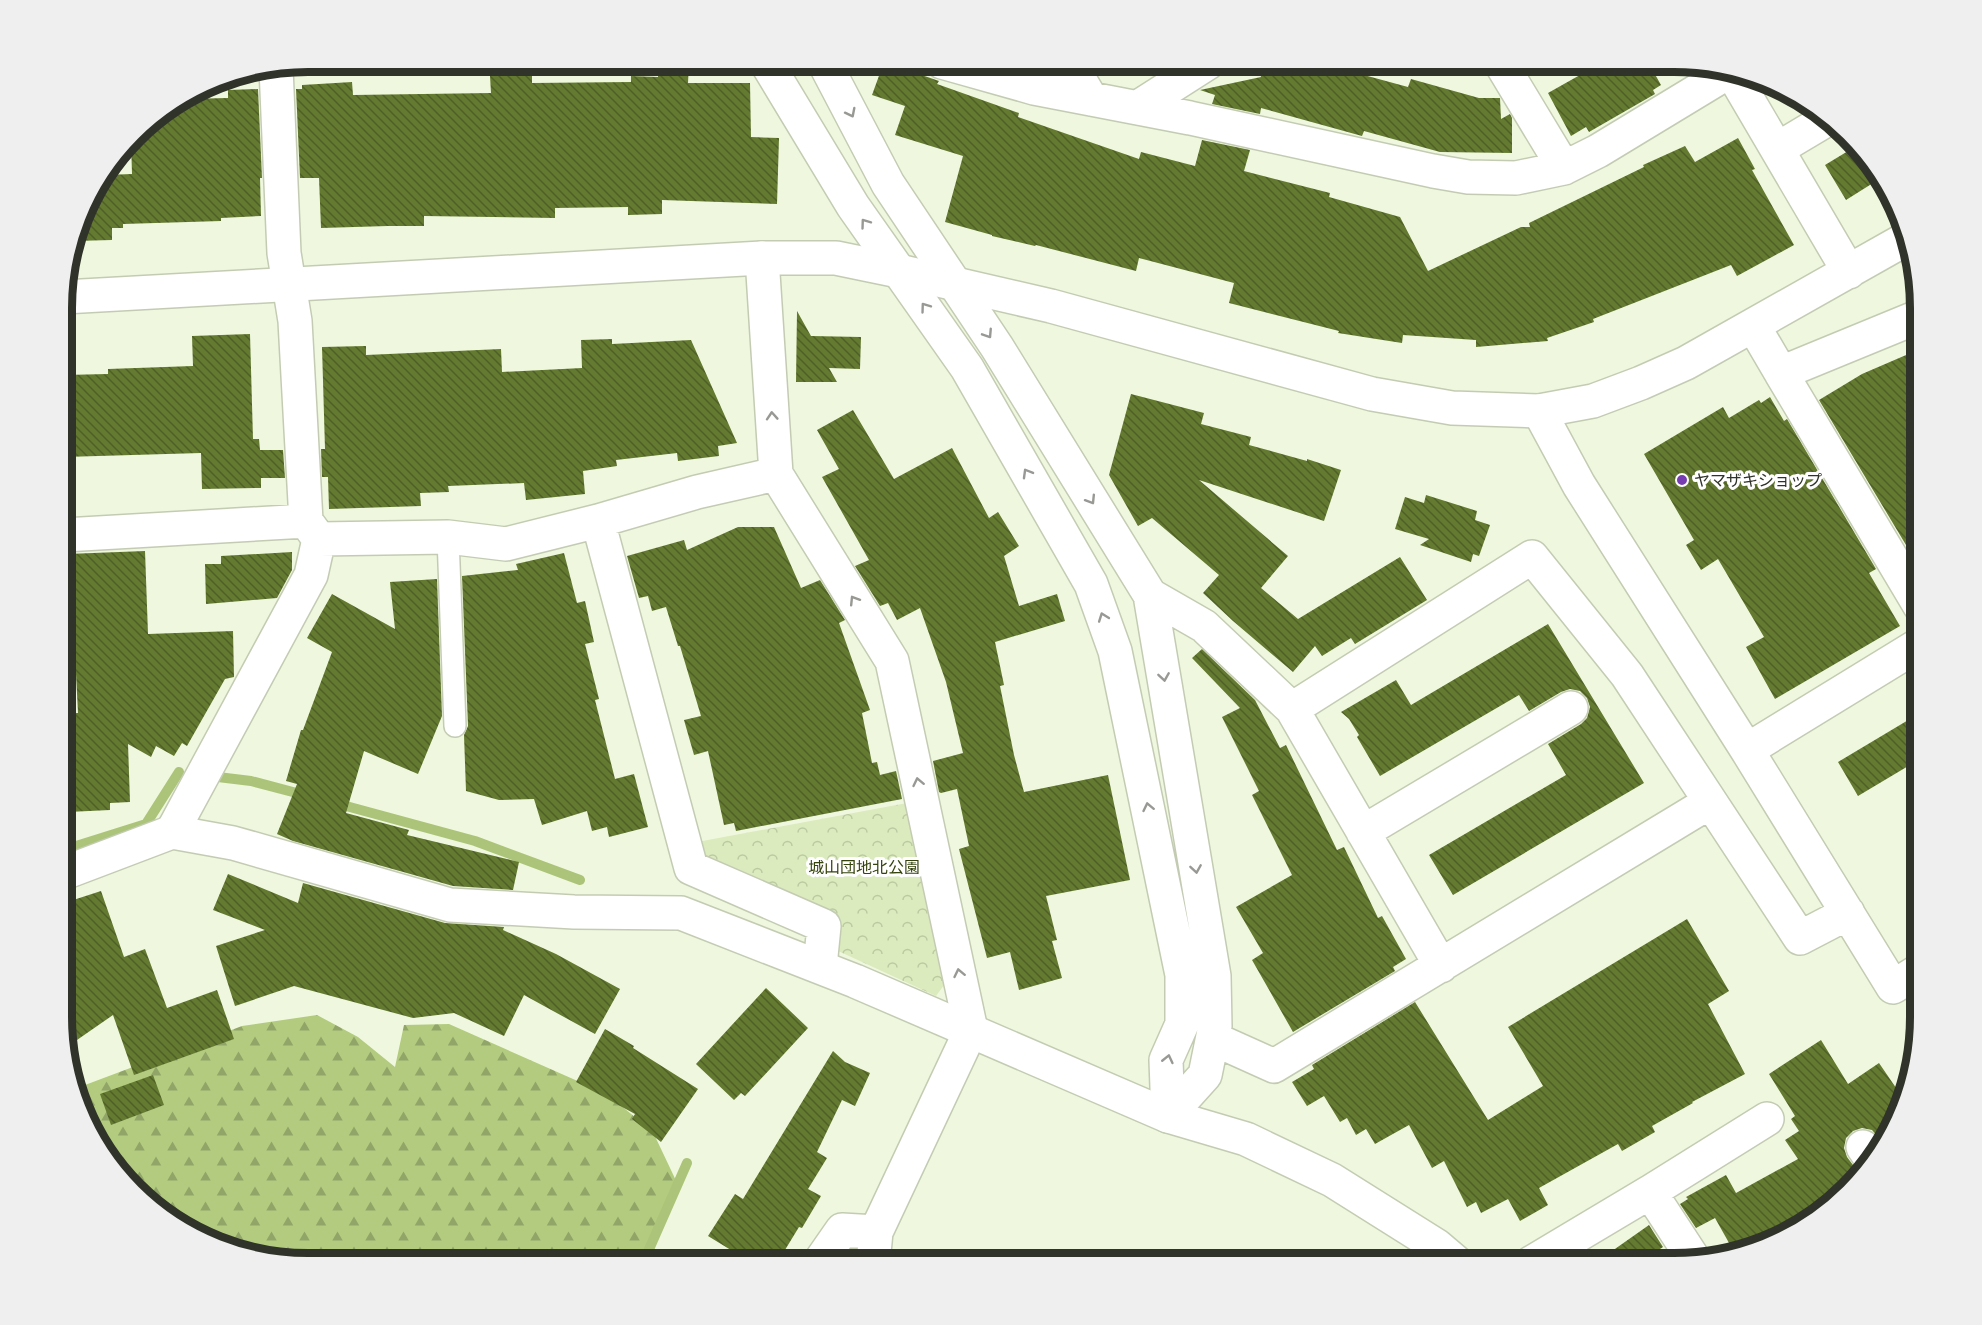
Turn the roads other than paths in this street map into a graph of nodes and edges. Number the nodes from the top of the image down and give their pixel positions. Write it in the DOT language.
graph roads {
  1 [pos="772,72"];
  2 [pos="830,72"];
  3 [pos="977,72"];
  4 [pos="1075,72"];
  5 [pos="1193,72"];
  6 [pos="1506,72"];
  7 [pos="276,74"];
  8 [pos="1721,77"];
  9 [pos="1737,81"];
  10 [pos="1091,99"];
  11 [pos="1137,108"];
  12 [pos="1821,123"];
  13 [pos="1779,148"];
  14 [pos="1564,168"];
  15 [pos="1900,242"];
  16 [pos="762,258"];
  17 [pos="899,271"];
  18 [pos="1849,272"];
  19 [pos="289,284"];
  20 [pos="956,285"];
  21 [pos="73,296"];
  22 [pos="1910,320"];
  23 [pos="1754,327"];
  24 [pos="1781,373"];
  25 [pos="1539,411"];
  26 [pos="776,474"];
  27 [pos="598,521"];
  28 [pos="312,530"];
  29 [pos="72,535"];
  30 [pos="448,537"];
  31 [pos="1910,589"];
  32 [pos="1150,595"];
  33 [pos="1910,650"];
  34 [pos="1571,708"];
  35 [pos="1292,709"];
  36 [pos="455,726"];
  37 [pos="1747,750"];
  38 [pos="1710,802"];
  39 [pos="172,832"];
  40 [pos="1364,832"];
  41 [pos="72,870"];
  42 [pos="1848,913"];
  43 [pos="820,966"];
  44 [pos="1441,966"];
  45 [pos="1910,976"];
  46 [pos="971,1030"];
  47 [pos="1214,1039"];
  48 [pos="1168,1116"];
  49 [pos="1767,1119"];
  50 [pos="1650,1192"];
  51 [pos="875,1248"];
  52 [pos="1689,1252"];
  53 [pos="826,1253"];
  54 [pos="1445,1253"];
  55 [pos="1548,1253"];
  17 -- 1 [label="street, one-way"];
  2 -- 20 [label="street, one-way"];
  3 -- 10 [label="street"];
  4 -- 10 [label="street"];
  5 -- 11 [label="street"];
  6 -- 14 [label="street"];
  7 -- 19 [label="street"];
  8 -- 14 [label="street"];
  9 -- 13 [label="street"];
  10 -- 11 [label="street"];
  11 -- 14 [label="street"];
  12 -- 13 [label="street"];
  13 -- 18 [label="street"];
  15 -- 18 [label="street"];
  16 -- 17 [label="street"];
  16 -- 19 [label="street"];
  26 -- 16 [label="street, one-way"];
  17 -- 20 [label="street"];
  48 -- 17 [label="street, one-way"];
  18 -- 23 [label="street"];
  19 -- 21 [label="street"];
  19 -- 28 [label="street"];
  20 -- 25 [label="street"];
  20 -- 32 [label="street, one-way"];
  22 -- 24 [label="street"];
  23 -- 24 [label="street"];
  23 -- 25 [label="street"];
  24 -- 31 [label="street"];
  25 -- 37 [label="street"];
  26 -- 27 [label="street"];
  46 -- 26 [label="street, one-way"];
  27 -- 30 [label="street"];
  27 -- 43 [label="street"];
  28 -- 29 [label="street"];
  28 -- 30 [label="street"];
  28 -- 39 [label="street"];
  30 -- 36 [label="lane"];
  32 -- 35 [label="street"];
  32 -- 47 [label="street, one-way"];
  33 -- 37 [label="street"];
  34 -- 40 [label="street"];
  35 -- 38 [label="street"];
  35 -- 40 [label="street"];
  37 -- 42 [label="street"];
  38 -- 42 [label="street"];
  38 -- 44 [label="street"];
  39 -- 41 [label="street"];
  39 -- 43 [label="street"];
  40 -- 44 [label="street"];
  42 -- 45 [label="street"];
  43 -- 46 [label="street"];
  44 -- 47 [label="street"];
  46 -- 48 [label="street"];
  46 -- 51 [label="street"];
  47 -- 48 [label="street"];
  48 -- 54 [label="street"];
  49 -- 50 [label="street"];
  50 -- 52 [label="street"];
  50 -- 55 [label="street"];
  51 -- 53 [label="street"];
}
